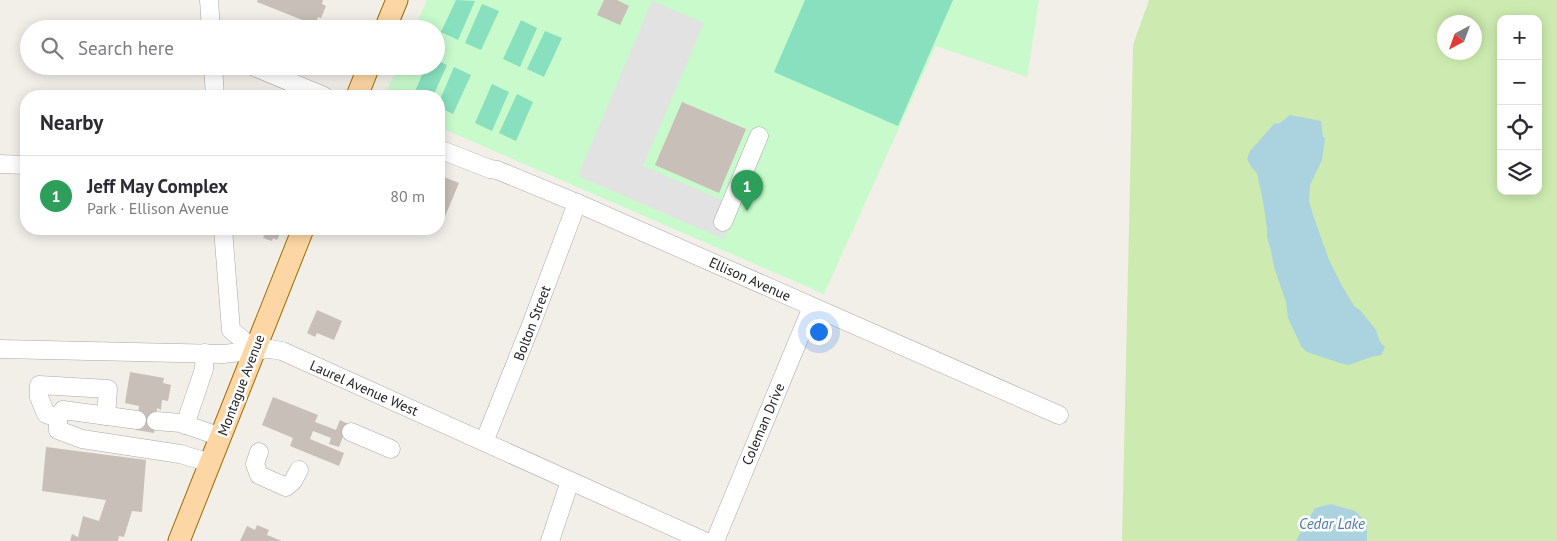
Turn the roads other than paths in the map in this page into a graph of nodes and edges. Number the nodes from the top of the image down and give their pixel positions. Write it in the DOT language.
graph roads {
  1 [pos="209,0"];
  2 [pos="396,0"];
  3 [pos="210,20"];
  4 [pos="388,20"];
  5 [pos="214,75"];
  6 [pos="274,75"];
  7 [pos="366,75"];
  8 [pos="215,90"];
  9 [pos="310,90"];
  10 [pos="360,90"];
  11 [pos="759,136"];
  12 [pos="445,150"];
  13 [pos="0,164"];
  14 [pos="20,165"];
  15 [pos="577,204"];
  16 [pos="723,222"];
  17 [pos="223,235"];
  18 [pos="301,235"];
  19 [pos="812,307"];
  20 [pos="0,349"];
  21 [pos="255,350"];
  22 [pos="205,353"];
  23 [pos="1059,415"];
  24 [pos="106,416"];
  25 [pos="58,418"];
  26 [pos="137,420"];
  27 [pos="156,421"];
  28 [pos="185,424"];
  29 [pos="350,432"];
  30 [pos="221,437"];
  31 [pos="484,442"];
  32 [pos="391,449"];
  33 [pos="259,452"];
  34 [pos="211,463"];
  35 [pos="299,470"];
  36 [pos="570,481"];
  37 [pos="179,541"];
  38 [pos="550,541"];
  39 [pos="704,541"];
  40 [pos="715,541"];
  1 -- 3 [label="street"];
  2 -- 4 [label="main road"];
  5 -- 8 [label="street"];
  6 -- 9 [label="street"];
  7 -- 10 [label="main road"];
  11 -- 16 [label="street"];
  12 -- 15 [label="street, Ellison Avenue"];
  13 -- 14 [label="street"];
  15 -- 19 [label="street, Ellison Avenue"];
  15 -- 31 [label="street, Bolton Street"];
  17 -- 21 [label="street"];
  18 -- 21 [label="main road, Montague Avenue"];
  19 -- 23 [label="street, Ellison Avenue"];
  19 -- 40 [label="street, Coleman Drive"];
  20 -- 22 [label="street, Laurel Avenue West"];
  21 -- 22 [label="street, Laurel Avenue West"];
  21 -- 30 [label="main road, Montague Avenue"];
  21 -- 31 [label="street, Laurel Avenue West"];
  22 -- 28 [label="street"];
  24 -- 25 [label="street"];
  24 -- 25 [label="street"];
  24 -- 26 [label="street"];
  25 -- 34 [label="street"];
  27 -- 28 [label="street"];
  28 -- 30 [label="street"];
  29 -- 32 [label="street"];
  30 -- 34 [label="main road, Montague Avenue"];
  31 -- 36 [label="street, Laurel Avenue West"];
  33 -- 35 [label="street"];
  34 -- 37 [label="main road, Montague Avenue"];
  36 -- 38 [label="street"];
  36 -- 39 [label="street, Laurel Avenue West"];
}
